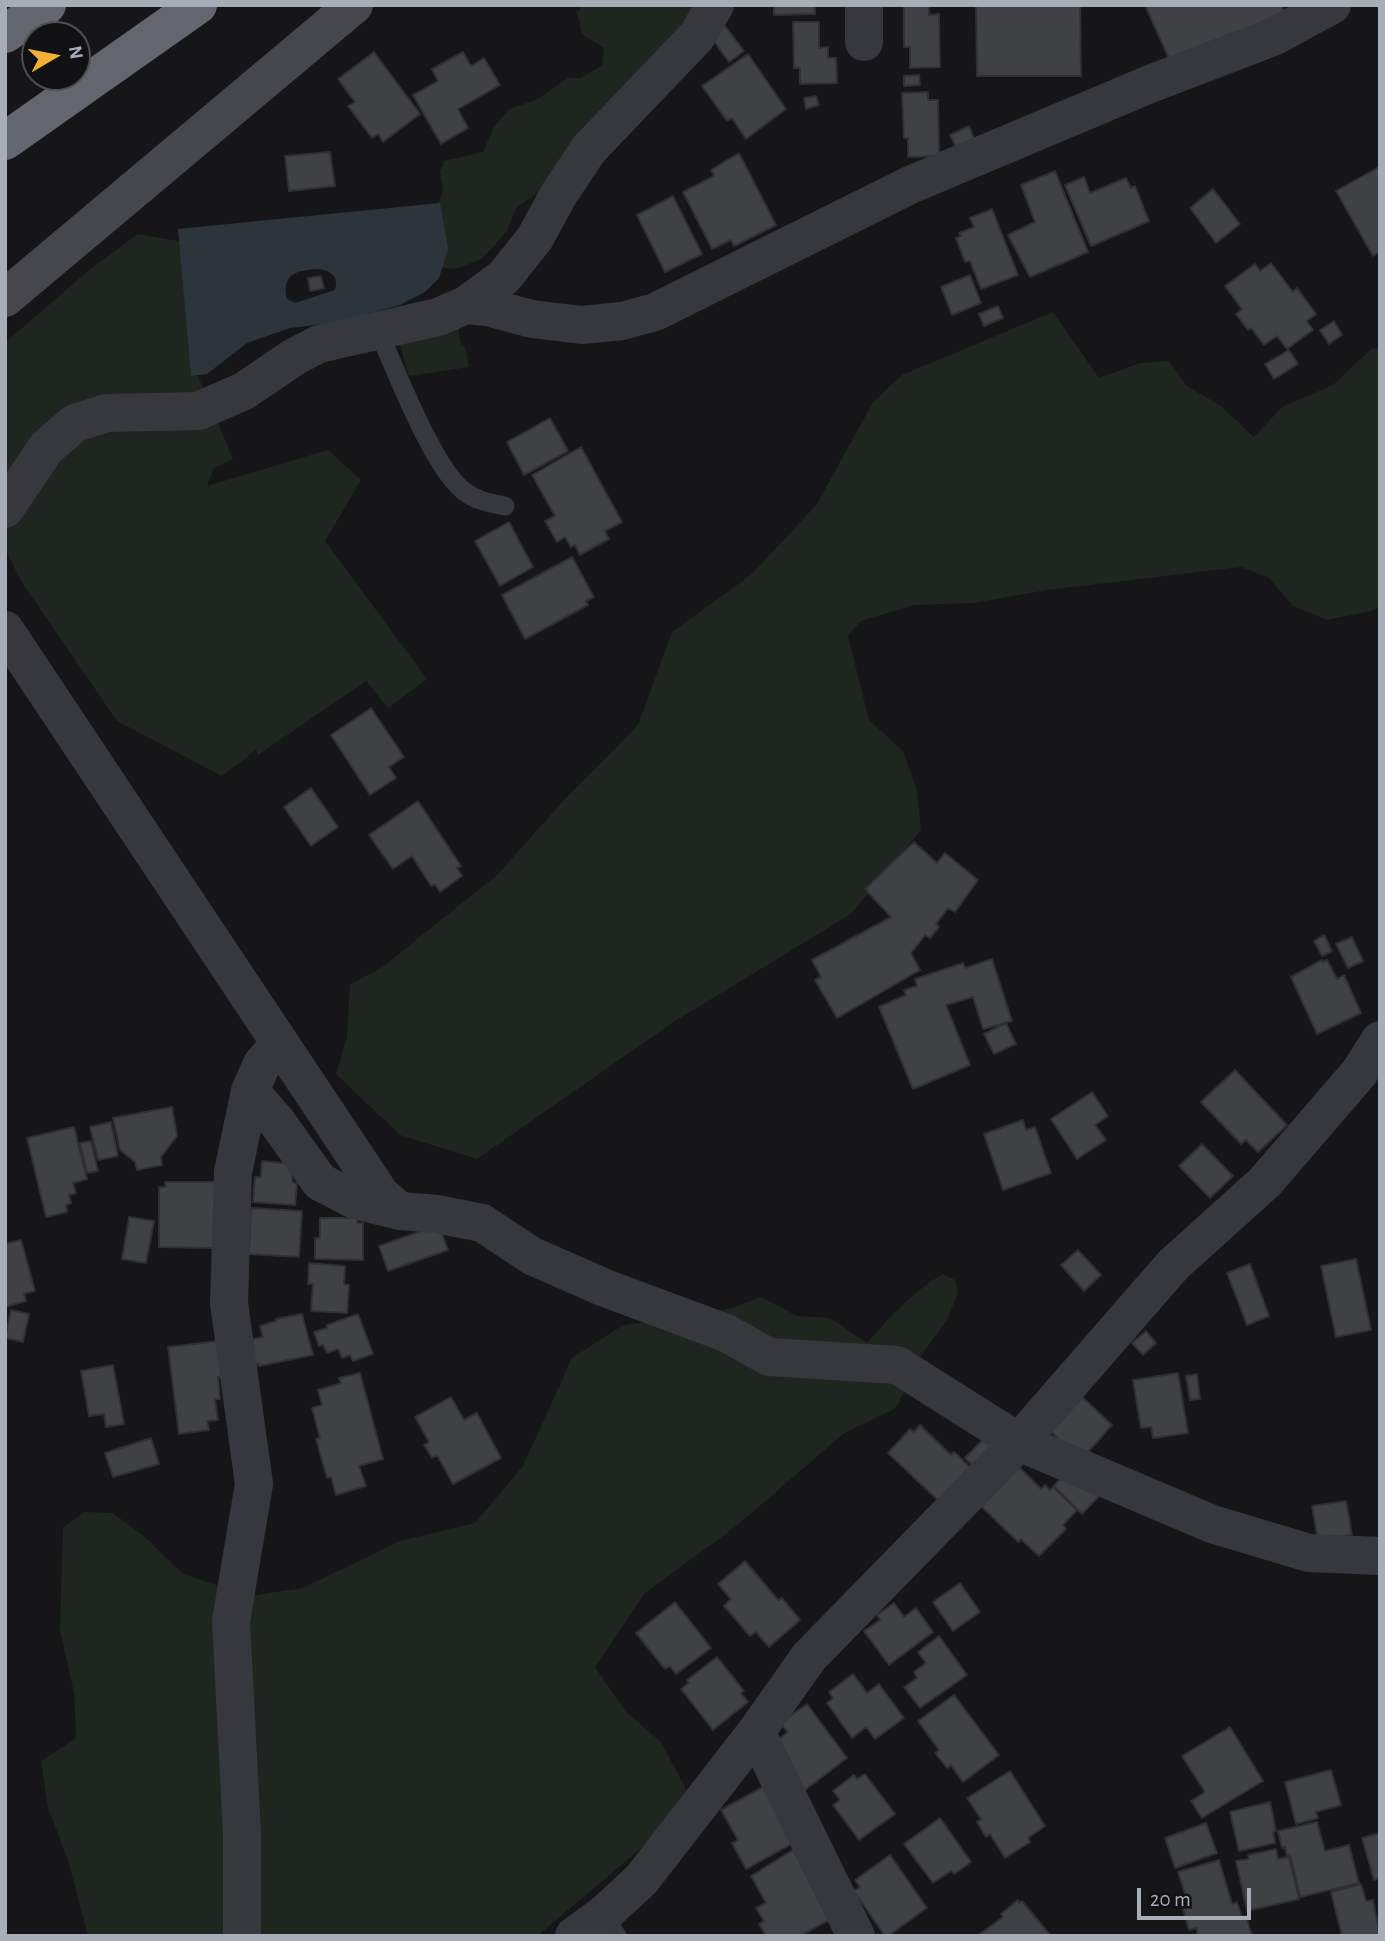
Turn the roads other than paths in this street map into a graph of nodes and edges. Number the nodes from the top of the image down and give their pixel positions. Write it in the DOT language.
graph roads {
  1 [pos="47,5"];
  2 [pos="198,5"];
  3 [pos="354,5"];
  4 [pos="715,5"];
  5 [pos="1332,5"];
  6 [pos="5,34"];
  7 [pos="5,141"];
  8 [pos="5,298"];
  9 [pos="466,305"];
  10 [pos="378,331"];
  11 [pos="505,506"];
  12 [pos="5,509"];
  13 [pos="5,630"];
  14 [pos="1380,1040"];
  15 [pos="280,1043"];
  16 [pos="250,1091"];
  17 [pos="400,1212"];
  18 [pos="1019,1442"];
  19 [pos="1380,1556"];
  20 [pos="756,1732"];
  21 [pos="598,1929"];
  22 [pos="243,1936"];
  23 [pos="856,1936"];
  1 -- 6 [label="highway"];
  2 -- 7 [label="highway"];
  3 -- 8 [label="street"];
  4 -- 9 [label="street"];
  5 -- 9 [label="street"];
  9 -- 10 [label="street"];
  10 -- 11 [label="lane"];
  10 -- 12 [label="street"];
  13 -- 15 [label="street"];
  14 -- 18 [label="street"];
  15 -- 16 [label="street"];
  15 -- 17 [label="street"];
  16 -- 17 [label="street"];
  16 -- 22 [label="street"];
  17 -- 18 [label="street"];
  18 -- 19 [label="street"];
  18 -- 20 [label="street"];
  20 -- 21 [label="street"];
  20 -- 23 [label="street"];
}
